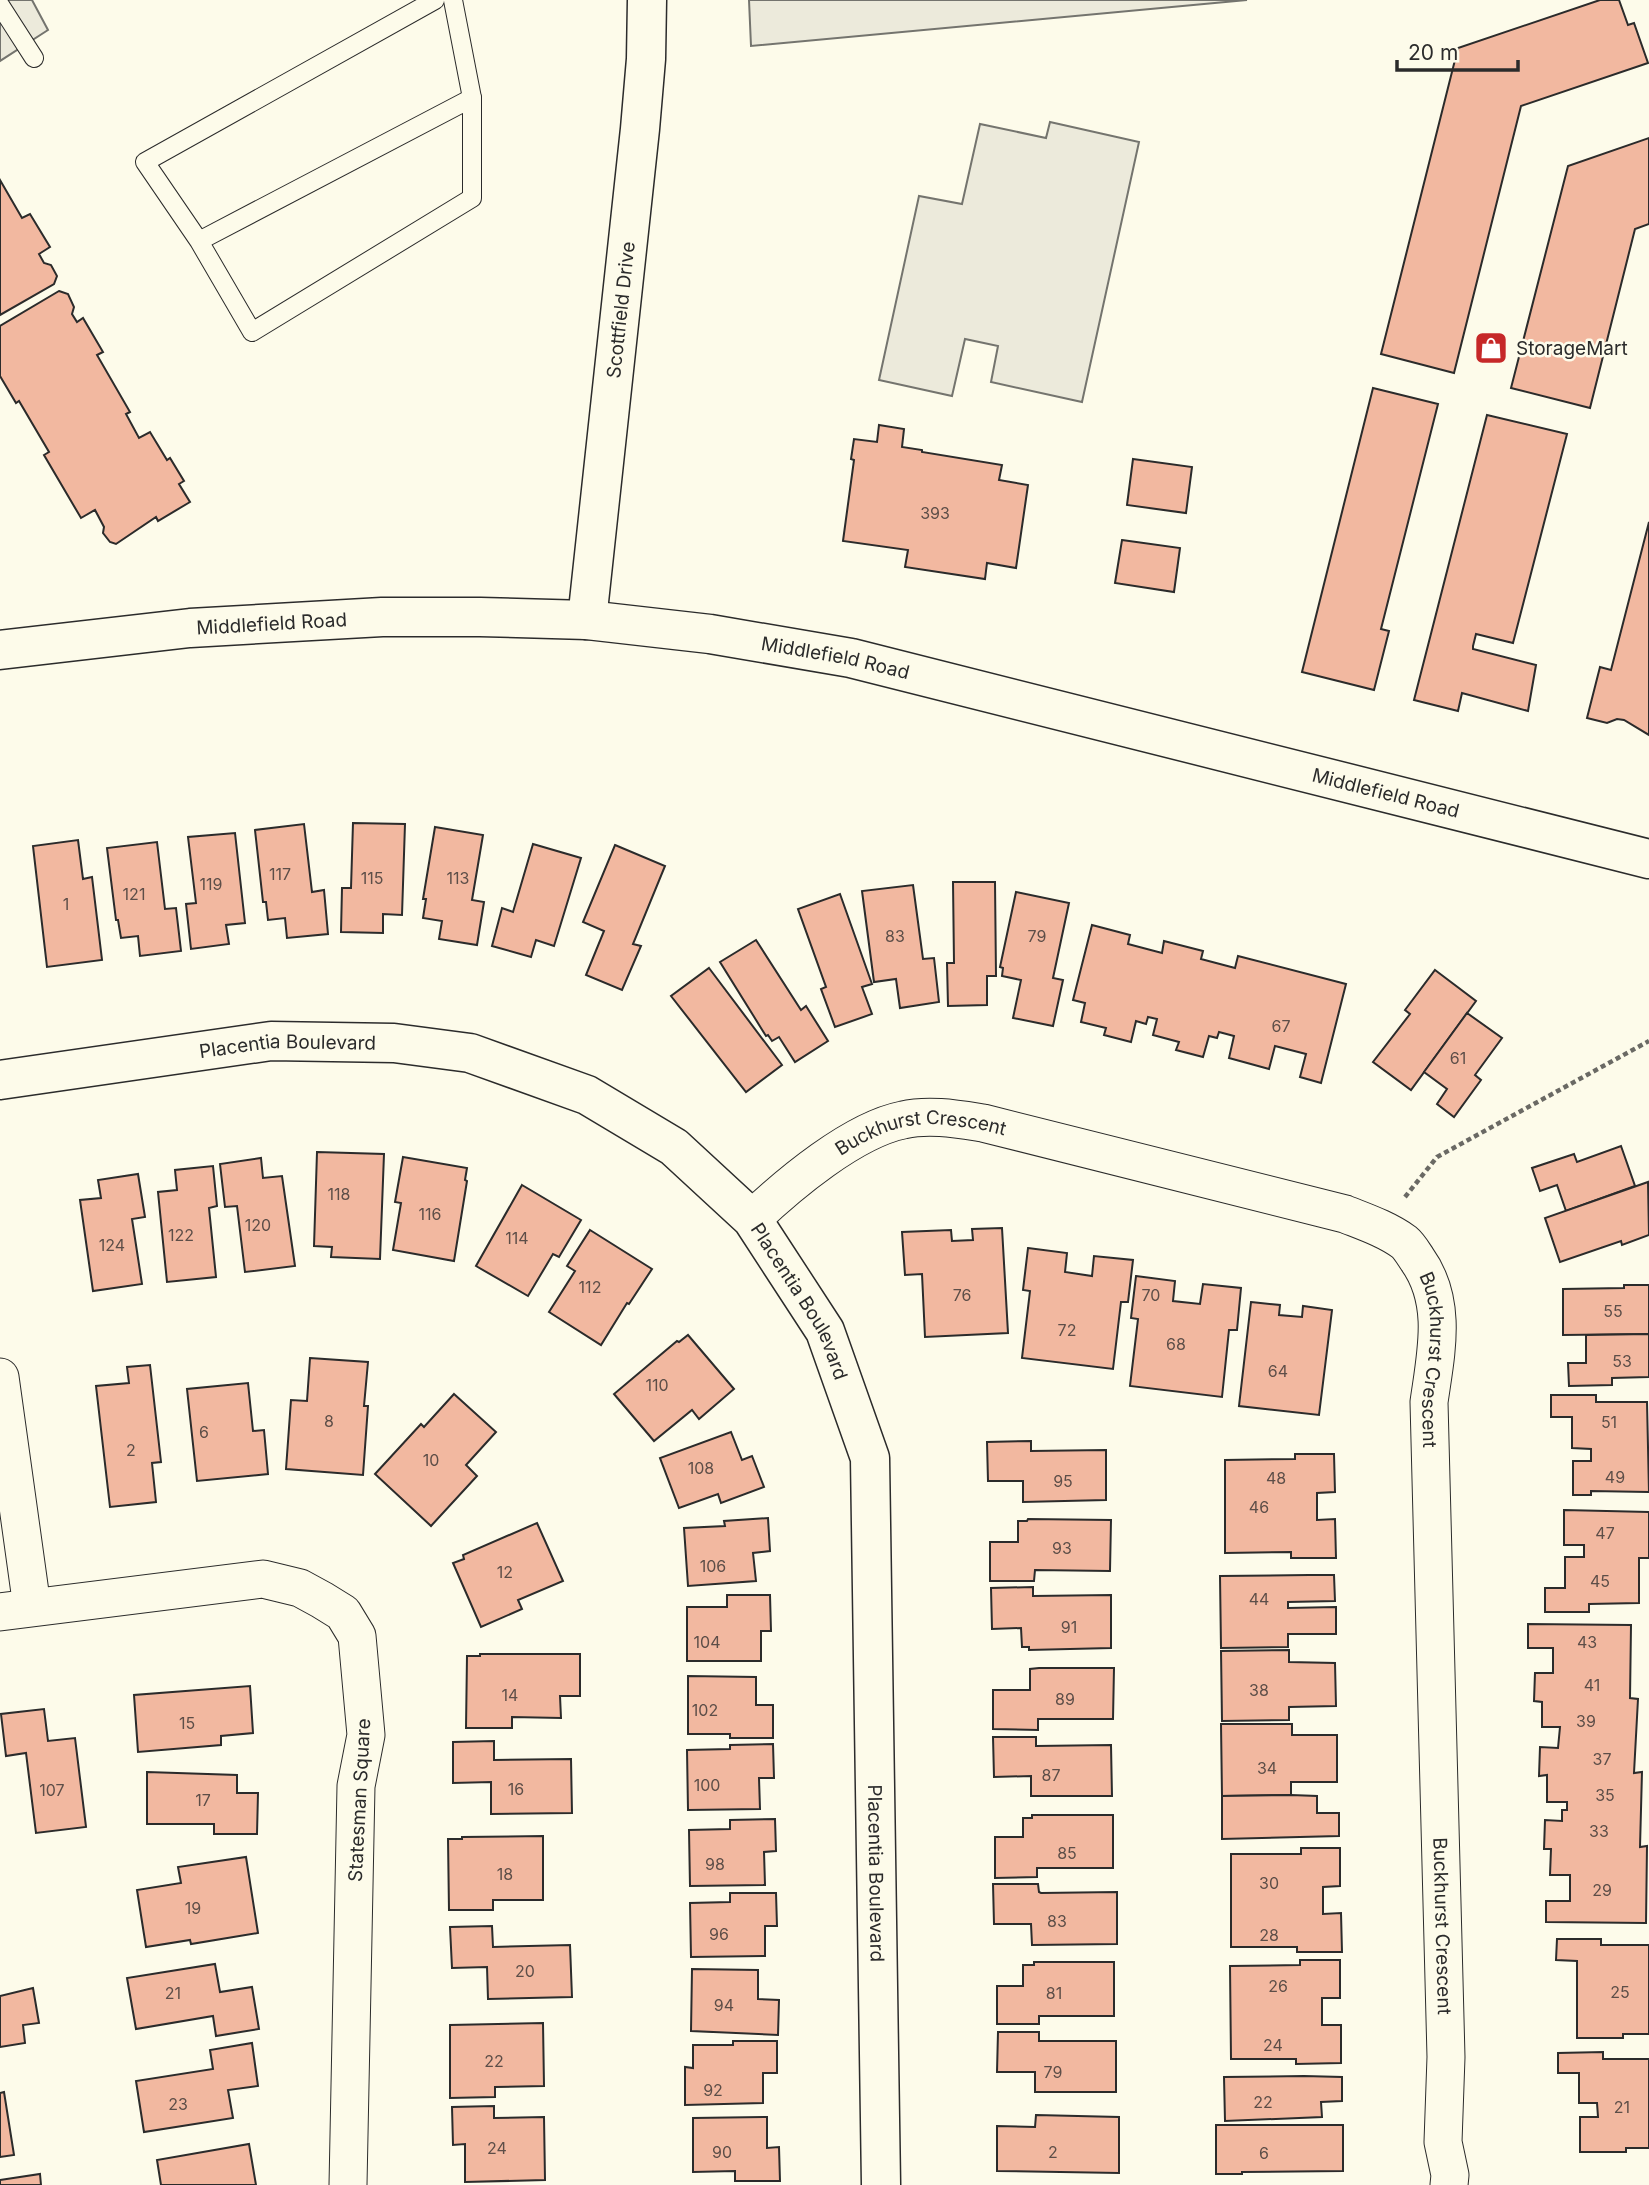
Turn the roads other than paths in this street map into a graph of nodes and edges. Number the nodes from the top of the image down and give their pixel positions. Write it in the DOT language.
graph roads {
  1 [pos="435,0"];
  2 [pos="453,0"];
  3 [pos="647,0"];
  4 [pos="0,5"];
  5 [pos="34,58"];
  6 [pos="472,98"];
  7 [pos="199,241"];
  8 [pos="587,620"];
  9 [pos="0,650"];
  10 [pos="1649,859"];
  11 [pos="0,1080"];
  12 [pos="752,1219"];
  13 [pos="0,1377"];
  14 [pos="16,1609"];
  15 [pos="348,2185"];
  16 [pos="881,2185"];
  17 [pos="1449,2185"];
  1 -- 7 [label="lane"];
  2 -- 6 [label="lane"];
  3 -- 8 [label="street, Scottfield Drive"];
  4 -- 5 [label="lane"];
  6 -- 7 [label="lane"];
  6 -- 7 [label="lane"];
  8 -- 9 [label="street, Middlefield Road"];
  8 -- 10 [label="street, Middlefield Road"];
  11 -- 12 [label="street, Placentia Boulevard"];
  12 -- 16 [label="street, Placentia Boulevard"];
  12 -- 17 [label="street, Buckhurst Crescent"];
  13 -- 14 [label="street, Statesman Square"];
  14 -- 15 [label="street, Statesman Square"];
}
